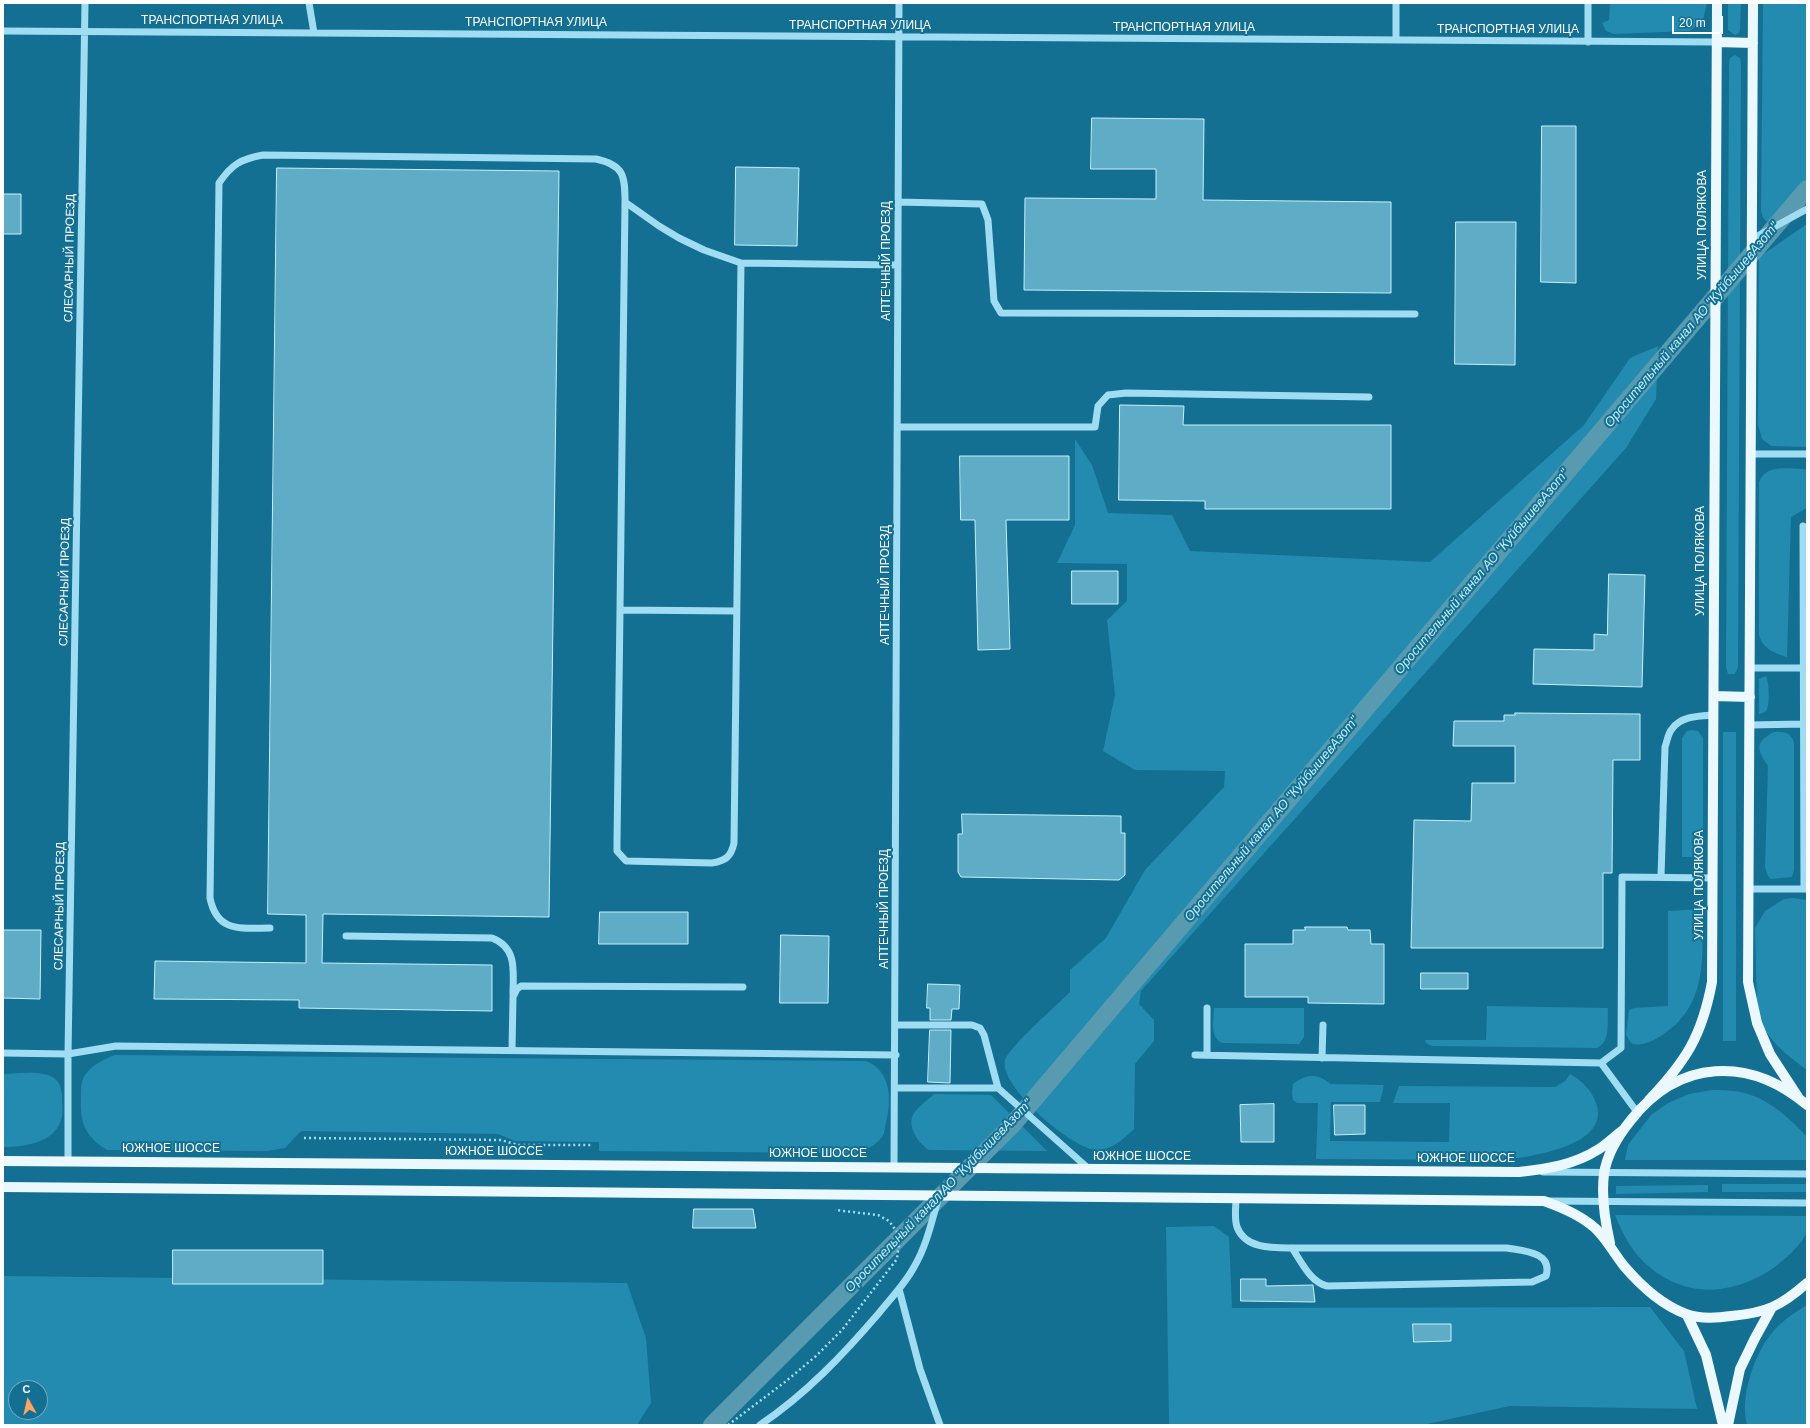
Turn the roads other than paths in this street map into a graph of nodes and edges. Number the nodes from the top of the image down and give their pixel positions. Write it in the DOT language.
graph roads {
  1 [pos="85,3"];
  2 [pos="309,3"];
  3 [pos="899,3"];
  4 [pos="1396,3"];
  5 [pos="1588,3"];
  6 [pos="1717,3"];
  7 [pos="1753,3"];
  8 [pos="3,31"];
  9 [pos="84,32"];
  10 [pos="314,33"];
  11 [pos="899,37"];
  12 [pos="1396,40"];
  13 [pos="1588,42"];
  14 [pos="1717,42"];
  15 [pos="1753,42"];
  16 [pos="625,202"];
  17 [pos="898,202"];
  18 [pos="1807,209"];
  19 [pos="1752,239"];
  20 [pos="741,263"];
  21 [pos="898,265"];
  22 [pos="1415,314"];
  23 [pos="1369,397"];
  24 [pos="898,427"];
  25 [pos="1751,454"];
  26 [pos="1807,454"];
  27 [pos="1803,526"];
  28 [pos="620,610"];
  29 [pos="736,611"];
  30 [pos="1750,668"];
  31 [pos="1803,668"];
  32 [pos="1714,696"];
  33 [pos="1750,697"];
  34 [pos="1714,715"];
  35 [pos="1804,724"];
  36 [pos="1749,725"];
  37 [pos="1805,778"];
  38 [pos="1805,820"];
  39 [pos="1661,877"];
  40 [pos="1713,878"];
  41 [pos="1748,889"];
  42 [pos="1805,889"];
  43 [pos="270,928"];
  44 [pos="346,936"];
  45 [pos="743,987"];
  46 [pos="513,998"];
  47 [pos="1207,1008"];
  48 [pos="896,1025"];
  49 [pos="1323,1025"];
  50 [pos="512,1050"];
  51 [pos="3,1054"];
  52 [pos="68,1054"];
  53 [pos="896,1055"];
  54 [pos="1195,1055"];
  55 [pos="1207,1055"];
  56 [pos="1322,1058"];
  57 [pos="1601,1063"];
  58 [pos="895,1088"];
  59 [pos="998,1088"];
  60 [pos="1798,1097"];
  61 [pos="1649,1100"];
  62 [pos="1807,1105"];
  63 [pos="1637,1112"];
  64 [pos="1623,1130"];
  65 [pos="3,1161"];
  66 [pos="68,1161"];
  67 [pos="894,1168"];
  68 [pos="1089,1169"];
  69 [pos="1519,1172"];
  70 [pos="1604,1173"];
  71 [pos="1807,1174"];
  72 [pos="3,1187"];
  73 [pos="939,1196"];
  74 [pos="1236,1198"];
  75 [pos="1544,1201"];
  76 [pos="1604,1202"];
  77 [pos="1807,1203"];
  78 [pos="1610,1245"];
  79 [pos="1292,1248"];
  80 [pos="1807,1283"];
  81 [pos="899,1289"];
  82 [pos="1771,1309"];
  83 [pos="1687,1314"];
  84 [pos="760,1425"];
  85 [pos="940,1425"];
  86 [pos="1723,1425"];
  87 [pos="1728,1425"];
  1 -- 9 [label="street, СЛЕСАРНЫЙ ПРОЕЗД"];
  2 -- 10 [label="street"];
  3 -- 11 [label="street, АПТЕЧНЫЙ ПРОЕЗД"];
  4 -- 12 [label="street"];
  5 -- 13 [label="street"];
  6 -- 14 [label="main road, УЛИЦА ПОЛЯКОВА"];
  7 -- 15 [label="main road"];
  8 -- 9 [label="street, ТРАНСПОРТНАЯ УЛИЦА"];
  9 -- 10 [label="street, ТРАНСПОРТНАЯ УЛИЦА"];
  9 -- 52 [label="street, СЛЕСАРНЫЙ ПРОЕЗД"];
  10 -- 11 [label="street, ТРАНСПОРТНАЯ УЛИЦА"];
  11 -- 12 [label="street, ТРАНСПОРТНАЯ УЛИЦА"];
  11 -- 17 [label="street, АПТЕЧНЫЙ ПРОЕЗД"];
  12 -- 13 [label="street, ТРАНСПОРТНАЯ УЛИЦА"];
  13 -- 14 [label="street, ТРАНСПОРТНАЯ УЛИЦА"];
  14 -- 15 [label="main road"];
  14 -- 32 [label="main road, УЛИЦА ПОЛЯКОВА"];
  15 -- 19 [label="main road"];
  16 -- 20 [label="street"];
  16 -- 28 [label="street"];
  16 -- 43 [label="street"];
  17 -- 21 [label="street, АПТЕЧНЫЙ ПРОЕЗД"];
  17 -- 22 [label="street"];
  18 -- 19 [label="street"];
  19 -- 25 [label="main road"];
  20 -- 21 [label="street"];
  20 -- 29 [label="street"];
  21 -- 24 [label="street, АПТЕЧНЫЙ ПРОЕЗД"];
  23 -- 24 [label="street"];
  24 -- 48 [label="street, АПТЕЧНЫЙ ПРОЕЗД"];
  25 -- 26 [label="street"];
  25 -- 30 [label="main road"];
  27 -- 31 [label="street"];
  28 -- 29 [label="street"];
  28 -- 29 [label="street"];
  30 -- 31 [label="street"];
  30 -- 33 [label="main road"];
  31 -- 35 [label="street"];
  32 -- 33 [label="main road"];
  32 -- 34 [label="main road, УЛИЦА ПОЛЯКОВА"];
  33 -- 36 [label="main road"];
  34 -- 39 [label="street"];
  34 -- 40 [label="main road, УЛИЦА ПОЛЯКОВА"];
  35 -- 36 [label="street"];
  35 -- 37 [label="street"];
  36 -- 41 [label="main road"];
  37 -- 38 [label="street"];
  38 -- 42 [label="street"];
  39 -- 40 [label="street"];
  39 -- 57 [label="street"];
  40 -- 61 [label="main road, УЛИЦА ПОЛЯКОВА"];
  41 -- 42 [label="street"];
  41 -- 60 [label="main road"];
  44 -- 46 [label="street"];
  45 -- 46 [label="street"];
  46 -- 50 [label="street"];
  47 -- 55 [label="street"];
  48 -- 53 [label="street, АПТЕЧНЫЙ ПРОЕЗД"];
  48 -- 59 [label="street"];
  49 -- 56 [label="street"];
  50 -- 52 [label="street"];
  50 -- 53 [label="street"];
  51 -- 52 [label="street"];
  52 -- 66 [label="street, СЛЕСАРНЫЙ ПРОЕЗД"];
  53 -- 58 [label="street, АПТЕЧНЫЙ ПРОЕЗД"];
  54 -- 55 [label="street"];
  55 -- 56 [label="street"];
  56 -- 57 [label="street"];
  57 -- 63 [label="street"];
  58 -- 59 [label="street"];
  58 -- 67 [label="street, АПТЕЧНЫЙ ПРОЕЗД"];
  59 -- 68 [label="street"];
  60 -- 61 [label="main road, ЮЖНОЕ ШОССЕ"];
  60 -- 62 [label="main road, ЮЖНОЕ ШОССЕ"];
  61 -- 63 [label="main road, ЮЖНОЕ ШОССЕ"];
  63 -- 64 [label="main road, ЮЖНОЕ ШОССЕ"];
  64 -- 69 [label="main road, ЮЖНОЕ ШОССЕ"];
  64 -- 70 [label="main road, ЮЖНОЕ ШОССЕ"];
  65 -- 66 [label="main road, ЮЖНОЕ ШОССЕ"];
  66 -- 67 [label="main road, ЮЖНОЕ ШОССЕ"];
  67 -- 68 [label="main road, ЮЖНОЕ ШОССЕ"];
  68 -- 69 [label="main road, ЮЖНОЕ ШОССЕ"];
  69 -- 70 [label="street"];
  70 -- 71 [label="street"];
  70 -- 76 [label="main road, ЮЖНОЕ ШОССЕ"];
  72 -- 73 [label="main road, ЮЖНОЕ ШОССЕ"];
  73 -- 74 [label="main road, ЮЖНОЕ ШОССЕ"];
  73 -- 81 [label="street"];
  74 -- 75 [label="main road, ЮЖНОЕ ШОССЕ"];
  74 -- 79 [label="street"];
  75 -- 76 [label="street"];
  75 -- 78 [label="main road, ЮЖНОЕ ШОССЕ"];
  76 -- 77 [label="street"];
  76 -- 78 [label="main road, ЮЖНОЕ ШОССЕ"];
  78 -- 83 [label="main road, ЮЖНОЕ ШОССЕ"];
  79 -- 79 [label="street"];
  80 -- 82 [label="main road, ЮЖНОЕ ШОССЕ"];
  81 -- 84 [label="street"];
  81 -- 85 [label="street"];
  82 -- 83 [label="main road, ЮЖНОЕ ШОССЕ"];
  82 -- 87 [label="main road"];
  83 -- 86 [label="main road"];
}
